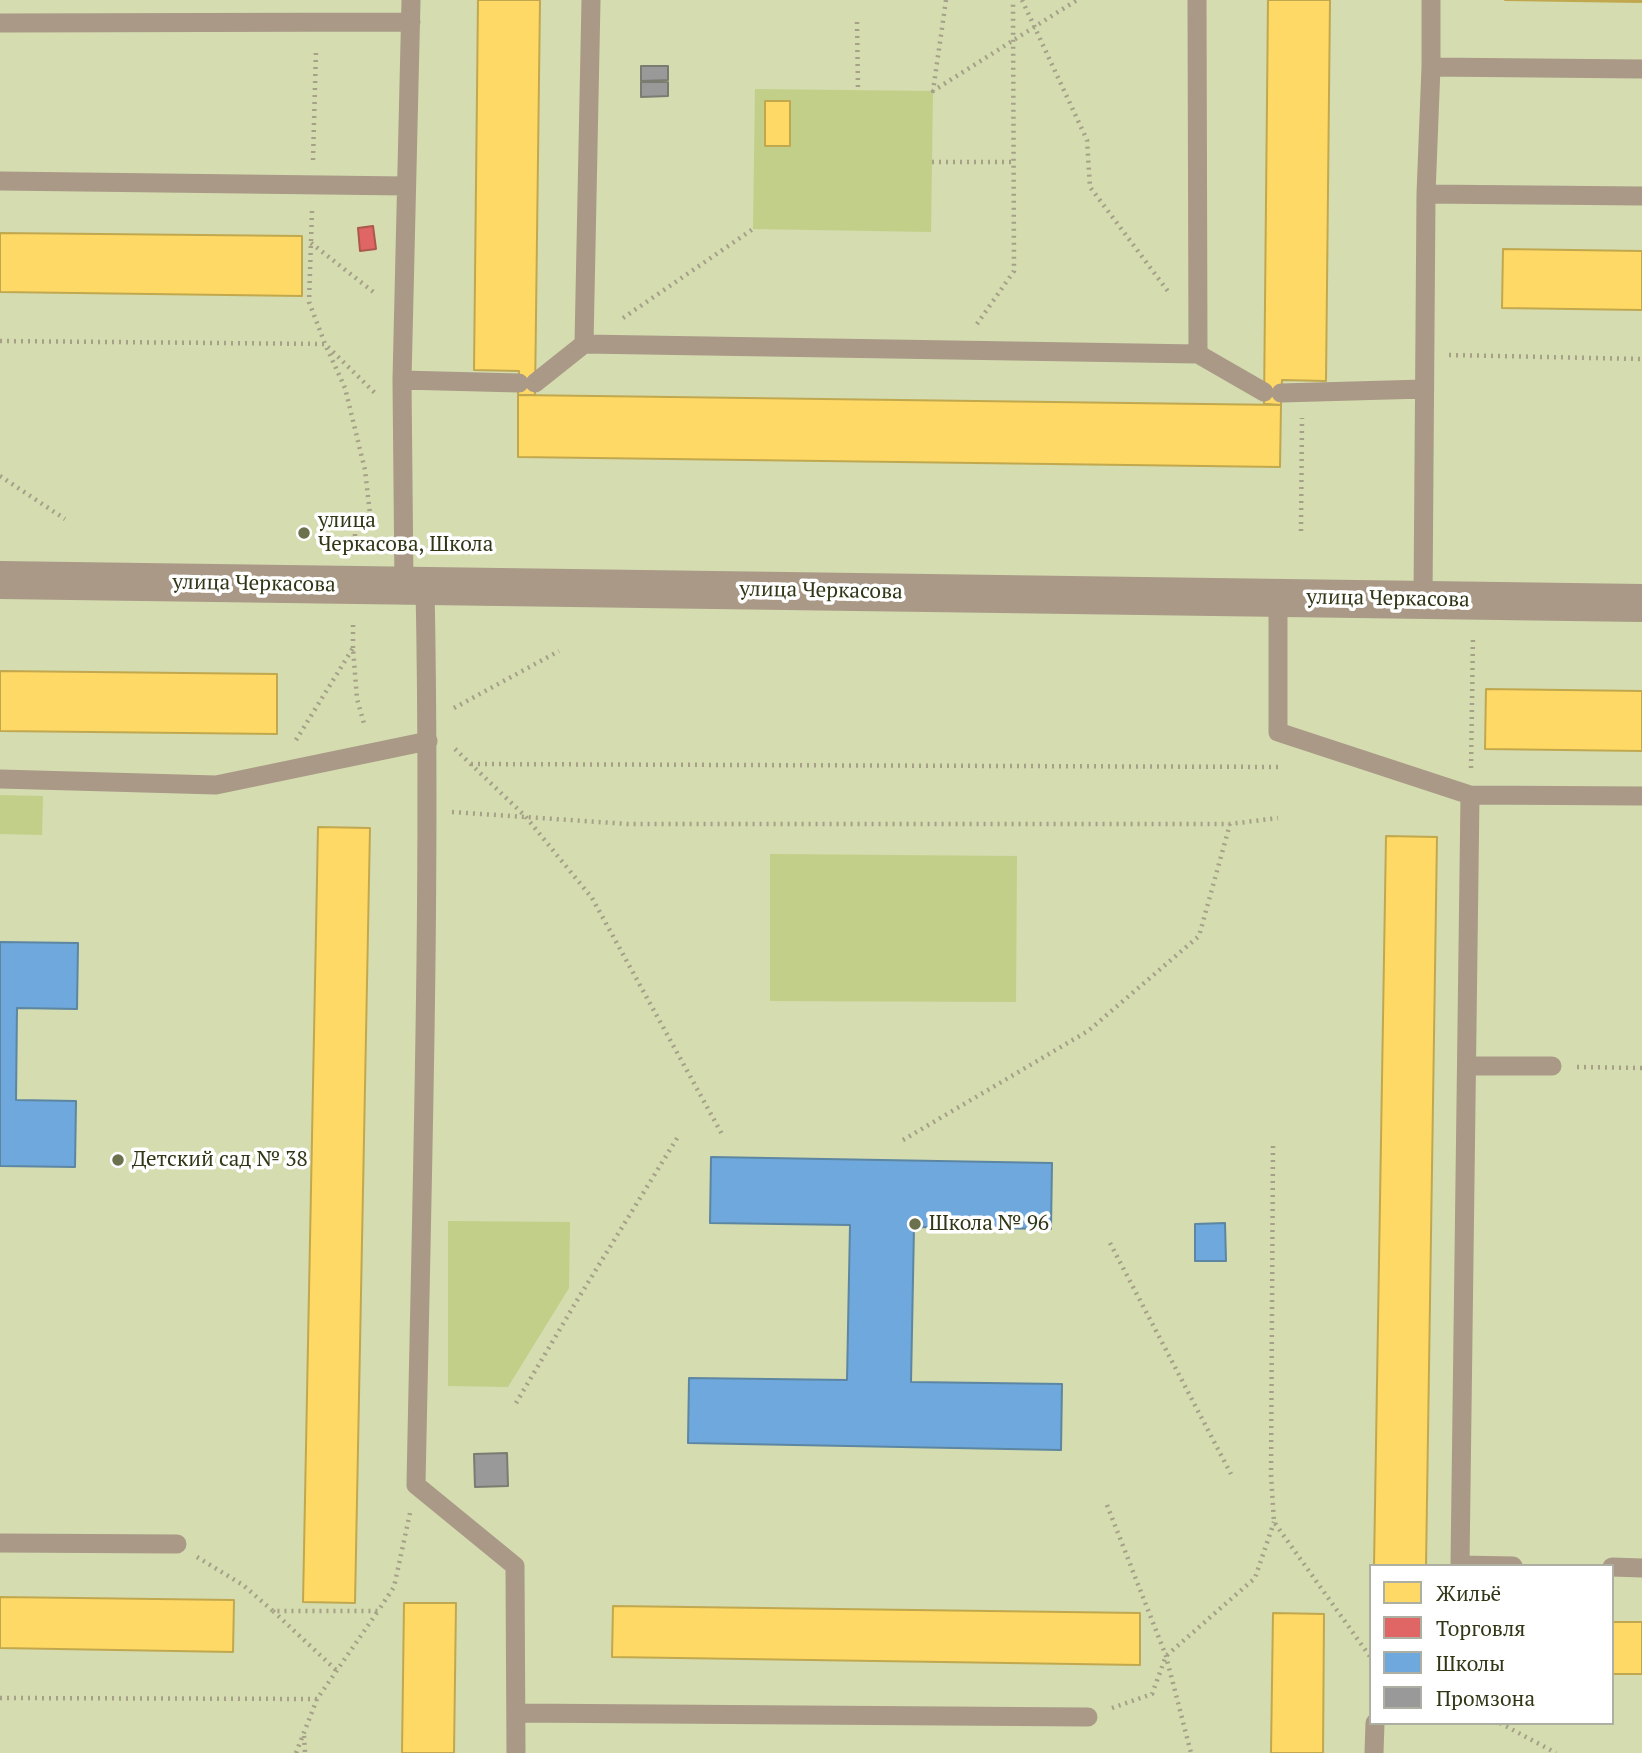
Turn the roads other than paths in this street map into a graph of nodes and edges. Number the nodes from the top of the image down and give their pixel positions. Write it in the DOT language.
graph roads {
  1 [pos="411,0"];
  2 [pos="591,0"];
  3 [pos="1197,0"];
  4 [pos="1432,0"];
  5 [pos="411,22"];
  6 [pos="0,23"];
  7 [pos="1431,67"];
  8 [pos="1642,69"];
  9 [pos="0,181"];
  10 [pos="406,186"];
  11 [pos="1426,194"];
  12 [pos="1642,196"];
  13 [pos="584,344"];
  14 [pos="1198,354"];
  15 [pos="402,380"];
  16 [pos="1424,389"];
  17 [pos="0,580"];
  18 [pos="414,586"];
  19 [pos="1278,598"];
  20 [pos="1423,600"];
  21 [pos="1642,603"];
  22 [pos="427,732"];
  23 [pos="0,779"];
  24 [pos="1470,795"];
  25 [pos="1642,796"];
  26 [pos="1467,1066"];
  27 [pos="1552,1066"];
  28 [pos="0,1543"];
  29 [pos="177,1544"];
  30 [pos="1460,1564"];
  31 [pos="1614,1567"];
  32 [pos="1642,1568"];
  33 [pos="516,1713"];
  34 [pos="1088,1717"];
  35 [pos="1375,1725"];
  36 [pos="516,1753"];
  37 [pos="1374,1753"];
  1 -- 5 [label="lane"];
  2 -- 13 [label="lane"];
  3 -- 14 [label="lane"];
  4 -- 7 [label="lane"];
  5 -- 6 [label="lane"];
  5 -- 10 [label="lane"];
  7 -- 8 [label="lane"];
  7 -- 11 [label="lane"];
  9 -- 10 [label="lane"];
  10 -- 15 [label="lane"];
  11 -- 12 [label="lane"];
  11 -- 16 [label="lane"];
  13 -- 14 [label="lane"];
  13 -- 15 [label="lane"];
  14 -- 16 [label="lane"];
  15 -- 18 [label="lane"];
  16 -- 20 [label="lane"];
  17 -- 18 [label="street, улица Черкасова"];
  18 -- 19 [label="street, улица Черкасова"];
  18 -- 22 [label="lane"];
  19 -- 20 [label="street, улица Черкасова"];
  19 -- 24 [label="lane"];
  20 -- 21 [label="street, улица Черкасова"];
  22 -- 23 [label="lane"];
  22 -- 33 [label="lane"];
  24 -- 25 [label="lane"];
  24 -- 26 [label="lane"];
  26 -- 27 [label="lane"];
  26 -- 30 [label="lane"];
  28 -- 29 [label="lane"];
  31 -- 32 [label="lane"];
  33 -- 34 [label="lane"];
  33 -- 36 [label="lane"];
  35 -- 37 [label="lane"];
}
